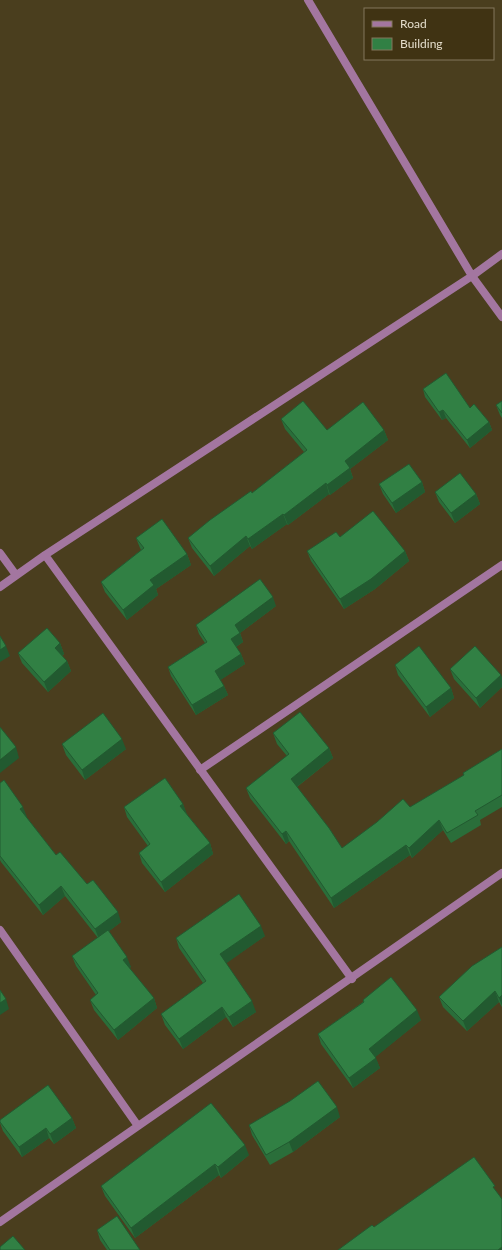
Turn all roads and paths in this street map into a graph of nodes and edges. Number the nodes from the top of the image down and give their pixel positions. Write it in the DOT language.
graph roads {
  1 [pos="308,0"];
  2 [pos="502,254"];
  3 [pos="472,276"];
  4 [pos="502,317"];
  5 [pos="0,553"];
  6 [pos="45,555"];
  7 [pos="502,565"];
  8 [pos="16,575"];
  9 [pos="0,587"];
  10 [pos="200,770"];
  11 [pos="502,872"];
  12 [pos="0,930"];
  13 [pos="352,979"];
  14 [pos="138,1126"];
  15 [pos="0,1222"];
  1 -- 3 [label="street"];
  2 -- 3 [label="street"];
  3 -- 4 [label="street"];
  3 -- 6 [label="street"];
  5 -- 8 [label="street"];
  6 -- 8 [label="street"];
  6 -- 10 [label="street"];
  7 -- 10 [label="street"];
  8 -- 9 [label="street"];
  10 -- 13 [label="street"];
  11 -- 13 [label="street"];
  12 -- 14 [label="street"];
  13 -- 14 [label="street"];
  14 -- 15 [label="street"];
}
